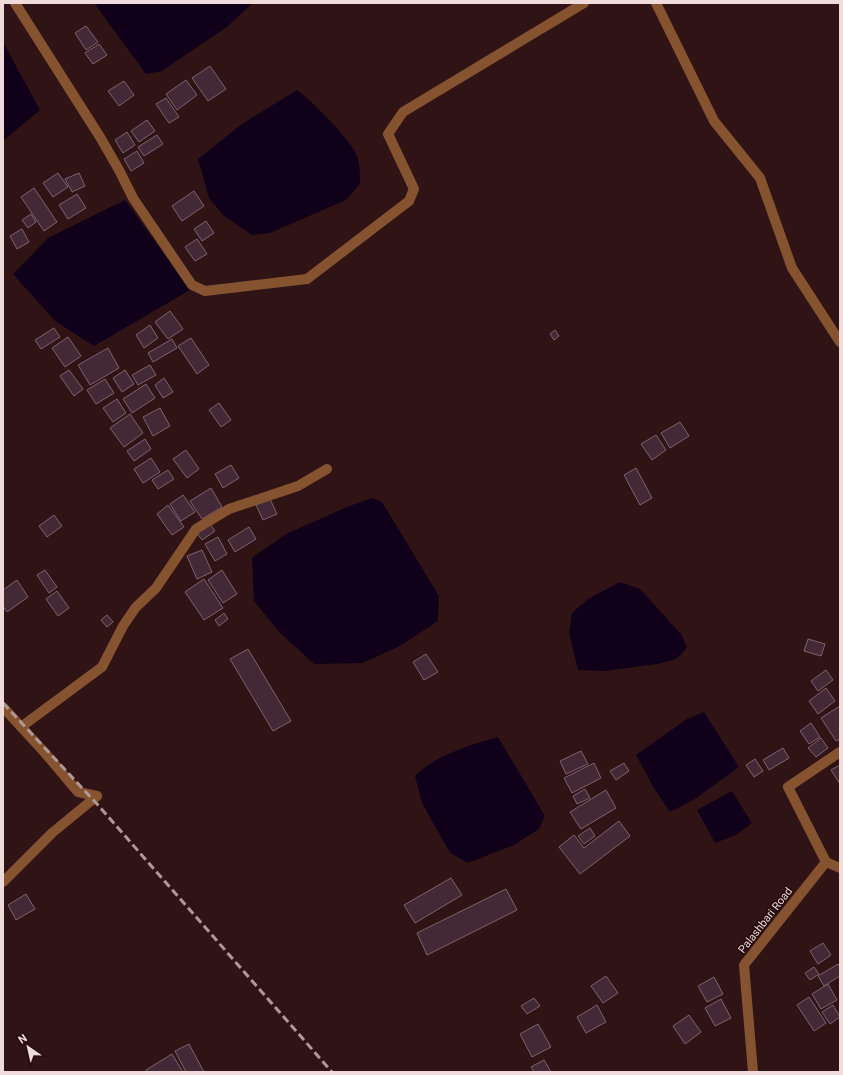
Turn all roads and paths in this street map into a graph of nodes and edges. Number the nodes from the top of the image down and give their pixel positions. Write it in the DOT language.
graph roads {
  1 [pos="15,3"];
  2 [pos="584,3"];
  3 [pos="656,3"];
  4 [pos="840,342"];
  5 [pos="327,469"];
  6 [pos="3,707"];
  7 [pos="21,727"];
  8 [pos="840,752"];
  9 [pos="826,862"];
  10 [pos="840,868"];
  11 [pos="3,882"];
  12 [pos="752,1072"];
  1 -- 2 [label="street"];
  3 -- 4 [label="street"];
  5 -- 7 [label="street"];
  6 -- 7 [label="street"];
  7 -- 11 [label="street"];
  8 -- 9 [label="street"];
  9 -- 10 [label="street"];
  9 -- 12 [label="street, Palashbari Road"];
}
